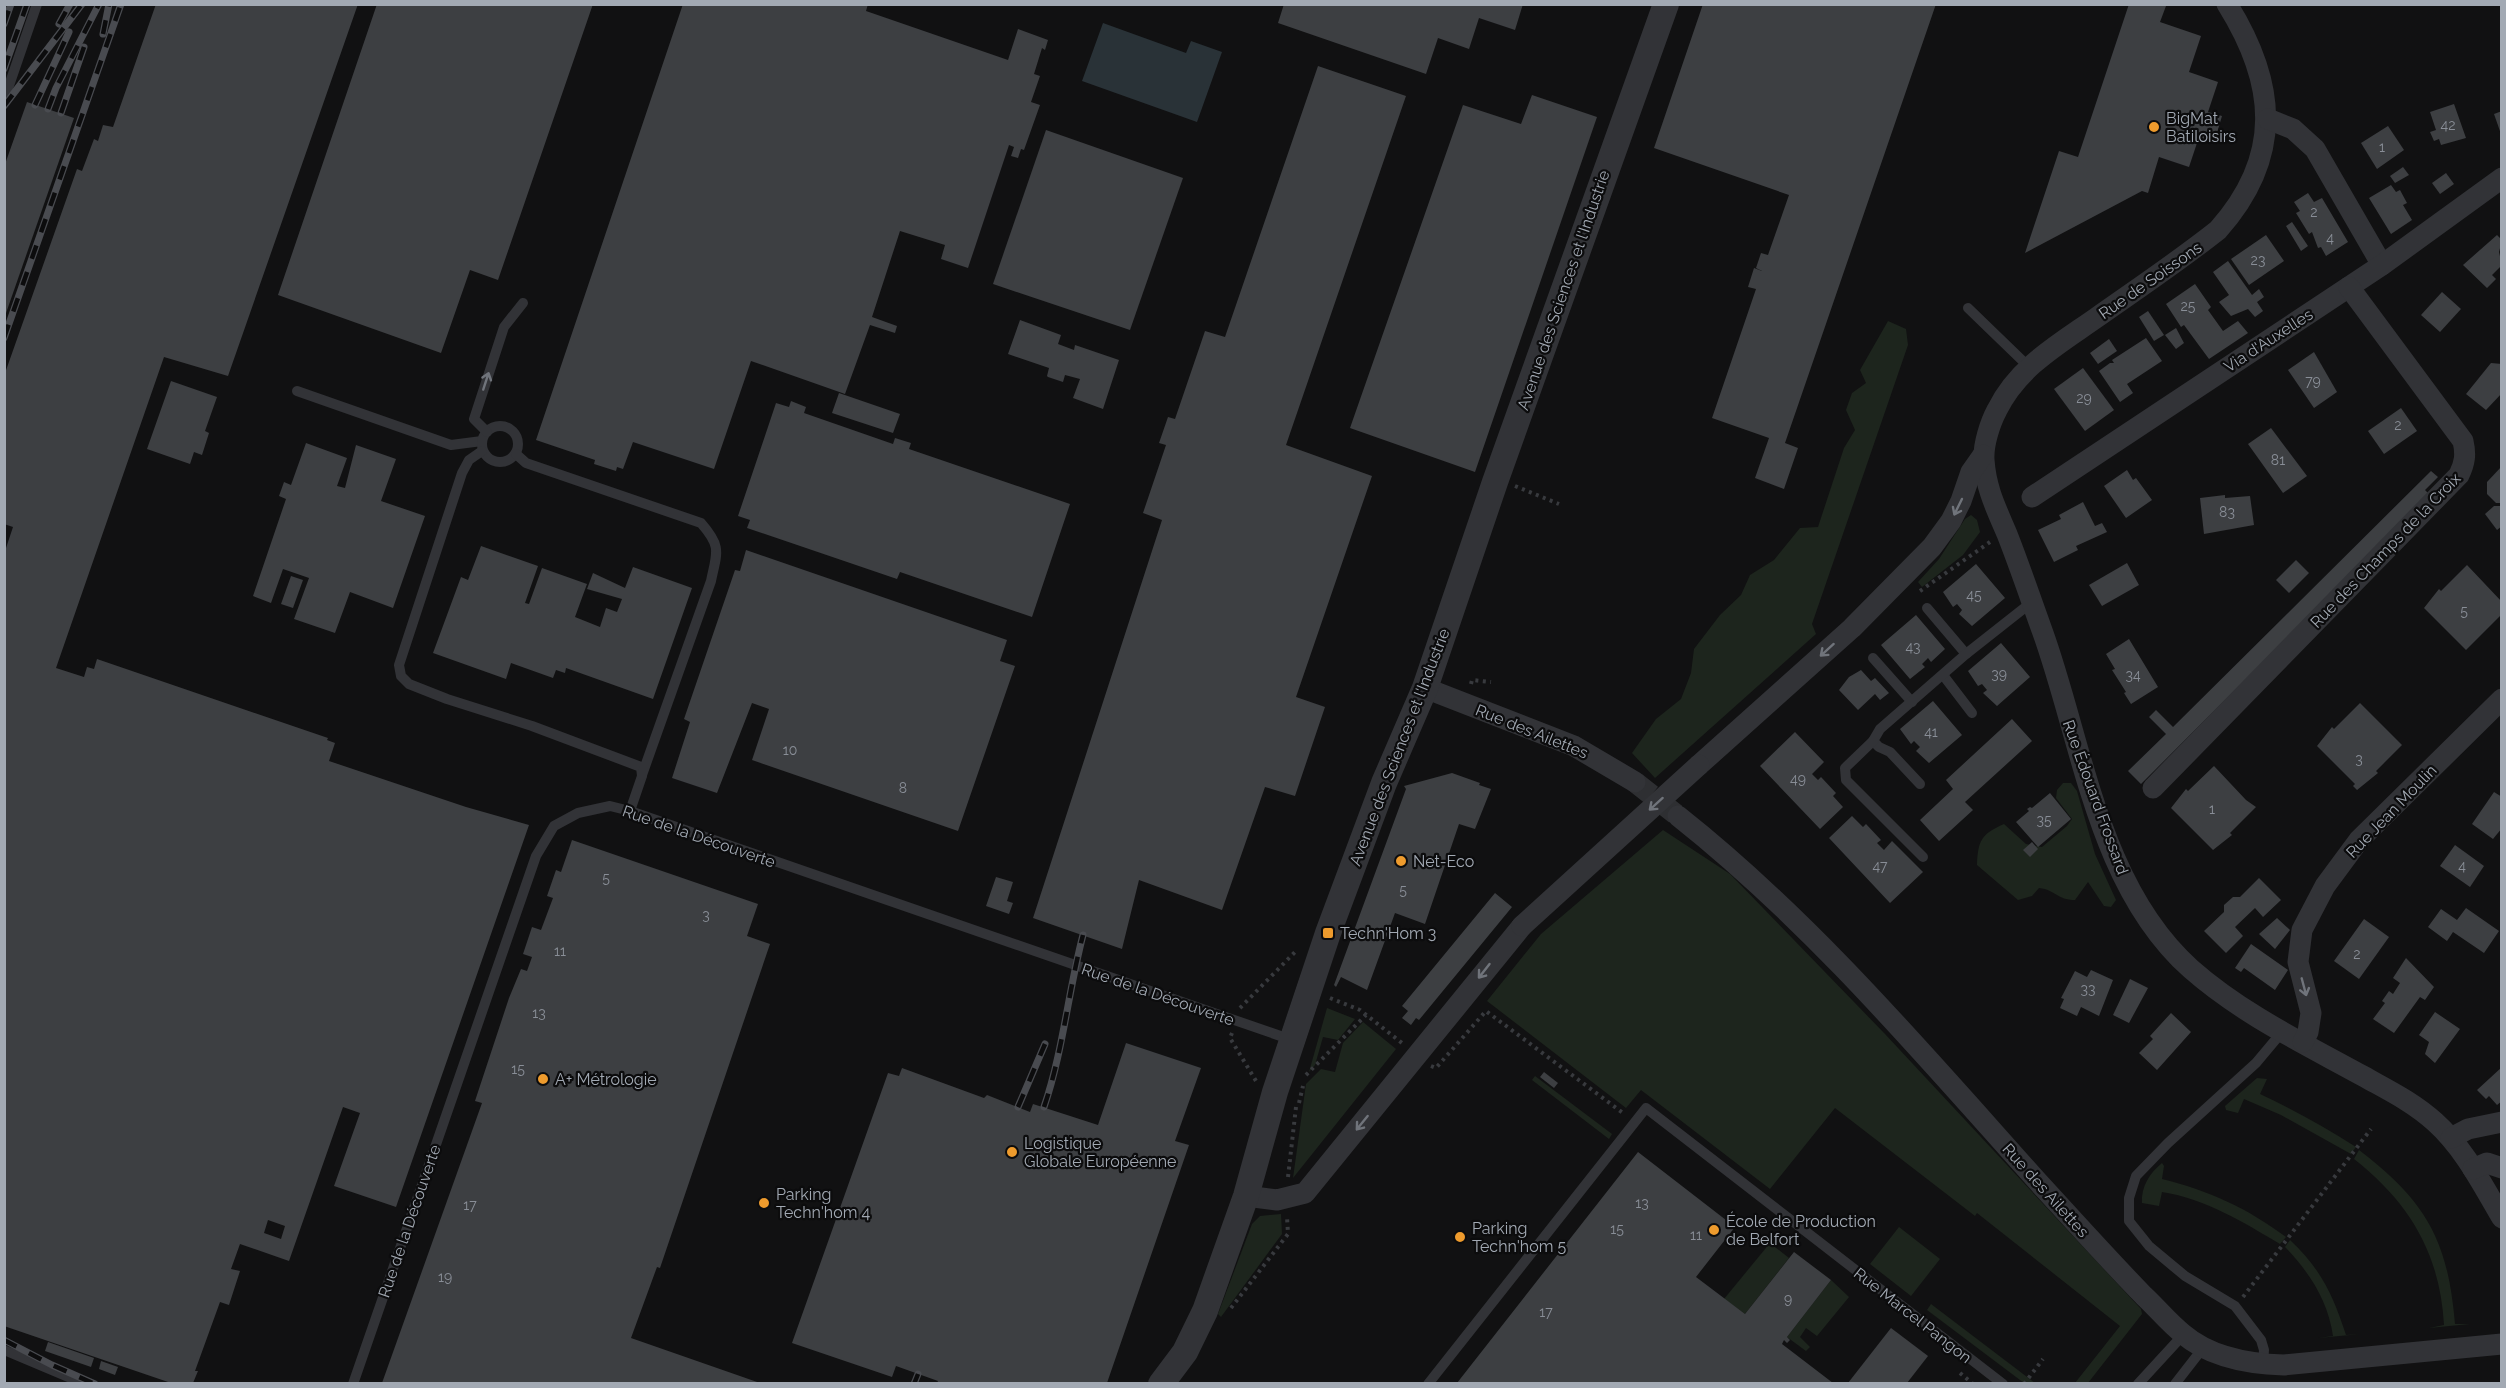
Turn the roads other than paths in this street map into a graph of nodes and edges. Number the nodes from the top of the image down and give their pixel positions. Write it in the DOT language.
graph roads {
  1 [pos="37,4"];
  2 [pos="1666,4"];
  3 [pos="2228,4"];
  4 [pos="4,100"];
  5 [pos="2268,119"];
  6 [pos="2502,178"];
  7 [pos="2382,265"];
  8 [pos="2349,287"];
  9 [pos="524,303"];
  10 [pos="1968,308"];
  11 [pos="2029,367"];
  12 [pos="297,392"];
  13 [pos="484,442"];
  14 [pos="516,454"];
  15 [pos="1983,455"];
  16 [pos="2032,497"];
  17 [pos="2006,532"];
  18 [pos="2032,602"];
  19 [pos="1927,608"];
  20 [pos="1966,654"];
  21 [pos="1874,658"];
  22 [pos="1943,675"];
  23 [pos="1425,688"];
  24 [pos="2502,699"];
  25 [pos="1912,702"];
  26 [pos="1972,713"];
  27 [pos="1873,741"];
  28 [pos="642,776"];
  29 [pos="1635,782"];
  30 [pos="1920,784"];
  31 [pos="2153,788"];
  32 [pos="630,811"];
  33 [pos="1678,816"];
  34 [pos="1923,857"];
  35 [pos="2283,1032"];
  36 [pos="1281,1036"];
  37 [pos="2303,1042"];
  38 [pos="2502,1122"];
  39 [pos="2451,1138"];
  40 [pos="2502,1168"];
  41 [pos="2473,1169"];
  42 [pos="1246,1196"];
  43 [pos="2502,1218"];
  44 [pos="2183,1335"];
  45 [pos="2502,1344"];
  46 [pos="2203,1348"];
  47 [pos="4,1350"];
  48 [pos="2263,1365"];
  49 [pos="85,1383"];
  50 [pos="353,1383"];
  51 [pos="1161,1383"];
  52 [pos="1428,1383"];
  53 [pos="2002,1383"];
  54 [pos="2138,1383"];
  55 [pos="2175,1383"];
  1 -- 4 [label="lane"];
  2 -- 23 [label="street, Avenue des Sciences et l'Industrie"];
  3 -- 5 [label="street, Rue de Soissons"];
  5 -- 7 [label="street"];
  5 -- 11 [label="street, Rue de Soissons"];
  6 -- 7 [label="street, Via d'Auxelles"];
  7 -- 8 [label="street, Via d'Auxelles"];
  8 -- 16 [label="street, Via d'Auxelles"];
  8 -- 31 [label="street, Rue des Champs de la Croix"];
  13 -- 9 [label="lane, one-way"];
  10 -- 11 [label="lane"];
  11 -- 15 [label="street, Rue de Soissons"];
  12 -- 13 [label="lane"];
  13 -- 14 [label="lane"];
  13 -- 14 [label="lane"];
  13 -- 28 [label="lane"];
  14 -- 28 [label="lane"];
  15 -- 17 [label="street, Rue de Soissons"];
  15 -- 42 [label="street, one-way, bridge"];
  17 -- 18 [label="street, Rue Édouard Frossard"];
  18 -- 20 [label="lane"];
  18 -- 35 [label="street, Rue Édouard Frossard"];
  19 -- 20 [label="lane"];
  20 -- 22 [label="lane"];
  21 -- 25 [label="lane"];
  22 -- 25 [label="lane"];
  22 -- 26 [label="lane"];
  23 -- 29 [label="street, Rue des Ailettes"];
  23 -- 36 [label="street, Avenue des Sciences et l'Industrie"];
  24 -- 37 [label="street, Rue Jean Moulin, one-way"];
  25 -- 27 [label="lane"];
  27 -- 30 [label="lane"];
  27 -- 34 [label="lane"];
  28 -- 32 [label="lane"];
  32 -- 36 [label="lane, Rue de la Découverte"];
  32 -- 50 [label="lane, Rue de la Découverte"];
  33 -- 44 [label="street, Rue des Ailettes"];
  35 -- 37 [label="street, Rue Édouard Frossard"];
  35 -- 48 [label="lane"];
  36 -- 42 [label="street, Avenue des Sciences et l'Industrie"];
  37 -- 39 [label="street, Rue Édouard Frossard"];
  38 -- 39 [label="street"];
  39 -- 41 [label="street, Rue Édouard Frossard"];
  40 -- 41 [label="street"];
  41 -- 43 [label="street, Rue Édouard Frossard"];
  42 -- 51 [label="street, Avenue des Sciences et l'Industrie"];
  44 -- 46 [label="street, Rue des Ailettes"];
  44 -- 54 [label="lane"];
  45 -- 48 [label="street, Rue des Ailettes"];
  46 -- 48 [label="street, Rue des Ailettes"];
  46 -- 55 [label="lane"];
  47 -- 49 [label="lane"];
  52 -- 53 [label="lane, Rue Marcel Pangon"];
}
